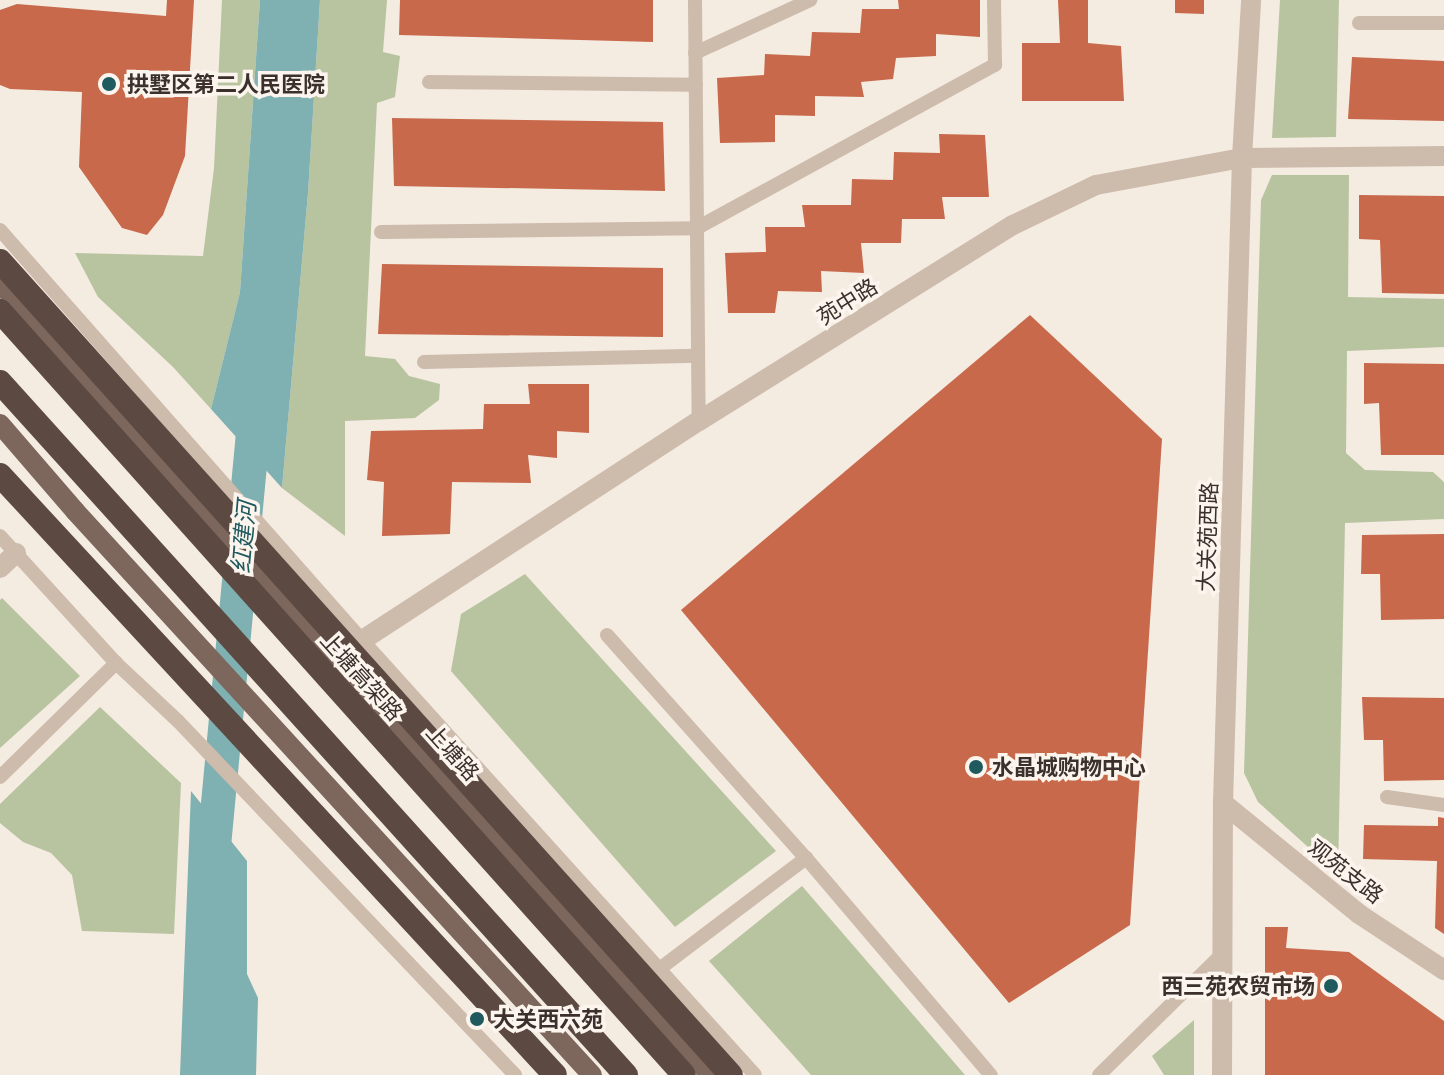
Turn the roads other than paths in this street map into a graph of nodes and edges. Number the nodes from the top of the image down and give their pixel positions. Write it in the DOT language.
graph roads {
  1 [pos="695,0"];
  2 [pos="810,0"];
  3 [pos="994,0"];
  4 [pos="1251,0"];
  5 [pos="1359,23"];
  6 [pos="1444,23"];
  7 [pos="695,53"];
  8 [pos="429,82"];
  9 [pos="696,85"];
  10 [pos="1444,156"];
  11 [pos="1242,158"];
  12 [pos="697,228"];
  13 [pos="0,230"];
  14 [pos="381,232"];
  15 [pos="0,261"];
  16 [pos="0,283"];
  17 [pos="0,311"];
  18 [pos="698,356"];
  19 [pos="424,362"];
  20 [pos="0,382"];
  21 [pos="699,421"];
  22 [pos="0,424"];
  23 [pos="0,475"];
  24 [pos="0,536"];
  25 [pos="16,553"];
  26 [pos="0,568"];
  27 [pos="607,635"];
  28 [pos="362,640"];
  29 [pos="334,658"];
  30 [pos="116,663"];
  31 [pos="0,777"];
  32 [pos="1387,797"];
  33 [pos="1223,803"];
  34 [pos="1444,805"];
  35 [pos="806,858"];
  36 [pos="1221,955"];
  37 [pos="658,970"];
  38 [pos="1444,970"];
  39 [pos="515,1075"];
  40 [pos="555,1075"];
  41 [pos="592,1075"];
  42 [pos="626,1075"];
  43 [pos="684,1075"];
  44 [pos="710,1075"];
  45 [pos="731,1075"];
  46 [pos="755,1075"];
  47 [pos="991,1075"];
  48 [pos="1099,1075"];
  49 [pos="1222,1075"];
  1 -- 7 [label="lane"];
  2 -- 7 [label="lane"];
  3 -- 12 [label="lane"];
  4 -- 11 [label="street, 大关苑西路"];
  5 -- 6 [label="lane"];
  7 -- 9 [label="lane"];
  8 -- 9 [label="lane"];
  9 -- 12 [label="lane"];
  10 -- 11 [label="street, 苑中路"];
  11 -- 21 [label="street, 苑中路"];
  11 -- 33 [label="street, 大关苑西路"];
  12 -- 14 [label="lane"];
  12 -- 18 [label="lane"];
  13 -- 28 [label="lane"];
  15 -- 45 [label="highway"];
  16 -- 29 [label="main road, 上塘路"];
  17 -- 43 [label="highway, 上塘高架路"];
  18 -- 19 [label="lane"];
  18 -- 21 [label="lane"];
  20 -- 42 [label="highway"];
  21 -- 28 [label="street, 苑中路"];
  22 -- 41 [label="main road"];
  23 -- 40 [label="highway"];
  24 -- 25 [label="lane"];
  25 -- 26 [label="street"];
  25 -- 30 [label="lane"];
  27 -- 35 [label="lane"];
  28 -- 29 [label="street, 苑中路"];
  28 -- 37 [label="lane"];
  29 -- 44 [label="main road, 上塘路"];
  30 -- 31 [label="lane"];
  30 -- 39 [label="lane"];
  32 -- 34 [label="lane"];
  33 -- 36 [label="street, 大关苑西路"];
  33 -- 38 [label="street, 观苑支路"];
  35 -- 37 [label="lane"];
  35 -- 47 [label="lane"];
  36 -- 48 [label="lane"];
  36 -- 49 [label="street, 大关苑西路"];
  37 -- 46 [label="lane"];
}
